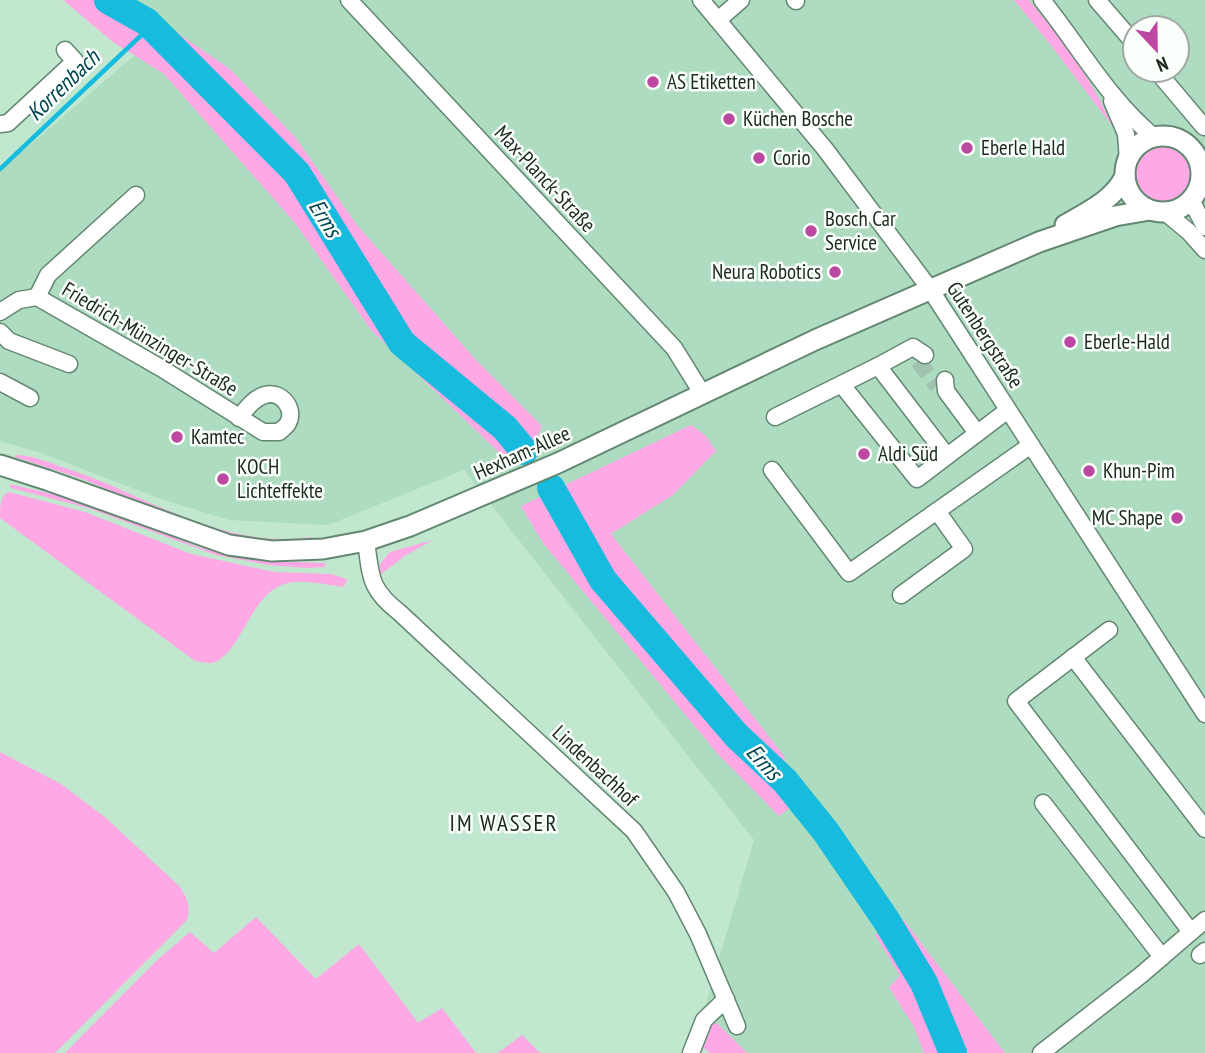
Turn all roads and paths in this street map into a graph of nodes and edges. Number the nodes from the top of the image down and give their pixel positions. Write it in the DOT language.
graph roads {
  1 [pos="349,0"];
  2 [pos="701,0"];
  3 [pos="741,0"];
  4 [pos="1042,0"];
  5 [pos="1097,0"];
  6 [pos="718,20"];
  7 [pos="1121,28"];
  8 [pos="65,50"];
  9 [pos="1168,84"];
  10 [pos="1105,86"];
  11 [pos="0,124"];
  12 [pos="1204,127"];
  13 [pos="1154,137"];
  14 [pos="1200,153"];
  15 [pos="1127,168"];
  16 [pos="1198,190"];
  17 [pos="131,200"];
  18 [pos="1158,211"];
  19 [pos="1205,227"];
  20 [pos="1039,242"];
  21 [pos="1205,250"];
  22 [pos="930,289"];
  23 [pos="37,297"];
  24 [pos="0,312"];
  25 [pos="0,332"];
  26 [pos="919,354"];
  27 [pos="69,364"];
  28 [pos="878,366"];
  29 [pos="0,382"];
  30 [pos="842,384"];
  31 [pos="942,386"];
  32 [pos="702,393"];
  33 [pos="30,398"];
  34 [pos="1009,410"];
  35 [pos="775,417"];
  36 [pos="239,418"];
  37 [pos="977,433"];
  38 [pos="1031,445"];
  39 [pos="947,456"];
  40 [pos="0,466"];
  41 [pos="772,470"];
  42 [pos="937,511"];
  43 [pos="366,541"];
  44 [pos="901,595"];
  45 [pos="1110,630"];
  46 [pos="1073,657"];
  47 [pos="1205,714"];
  48 [pos="1043,803"];
  49 [pos="1205,829"];
  50 [pos="1205,920"];
  51 [pos="1191,932"];
  52 [pos="1162,957"];
  53 [pos="726,999"];
  54 [pos="737,1026"];
  55 [pos="691,1053"];
  56 [pos="1041,1053"];
  1 -- 32 [label="street, Max-Planck-Straße"];
  2 -- 6 [label="street, Gutenbergstraße"];
  3 -- 6 [label="street"];
  4 -- 10 [label="street"];
  5 -- 7 [label="street"];
  6 -- 22 [label="street, Gutenbergstraße"];
  8 -- 11 [label="street"];
  9 -- 12 [label="street"];
  10 -- 13 [label="street"];
  10 -- 15 [label="street"];
  13 -- 14 [label="main road"];
  13 -- 15 [label="main road"];
  14 -- 16 [label="main road"];
  15 -- 18 [label="main road"];
  15 -- 20 [label="main road, Hexham-Allee"];
  16 -- 18 [label="main road"];
  16 -- 19 [label="street"];
  17 -- 23 [label="street"];
  18 -- 20 [label="main road, Hexham-Allee"];
  18 -- 21 [label="street"];
  20 -- 22 [label="main road, Hexham-Allee"];
  22 -- 32 [label="main road, Hexham-Allee"];
  22 -- 34 [label="street, Gutenbergstraße"];
  23 -- 24 [label="street, Friedrich-Münzinger-Straße"];
  23 -- 36 [label="street, Friedrich-Münzinger-Straße"];
  25 -- 27 [label="street"];
  26 -- 28 [label="street"];
  28 -- 30 [label="street"];
  28 -- 39 [label="street"];
  29 -- 33 [label="street"];
  30 -- 35 [label="street"];
  30 -- 39 [label="street"];
  31 -- 37 [label="street"];
  32 -- 43 [label="main road, Hexham-Allee"];
  34 -- 37 [label="street"];
  34 -- 38 [label="street, Gutenbergstraße"];
  37 -- 39 [label="street"];
  38 -- 42 [label="street"];
  38 -- 47 [label="street, Gutenbergstraße"];
  40 -- 43 [label="main road, Hexham-Allee"];
  41 -- 42 [label="street"];
  42 -- 44 [label="street"];
  43 -- 53 [label="street, Lindenbachhof"];
  45 -- 46 [label="street"];
  46 -- 49 [label="street"];
  46 -- 51 [label="street"];
  48 -- 52 [label="street"];
  50 -- 51 [label="street"];
  51 -- 52 [label="street"];
  52 -- 56 [label="street"];
  53 -- 54 [label="street, Lindenbachhof"];
  53 -- 55 [label="street"];
}
